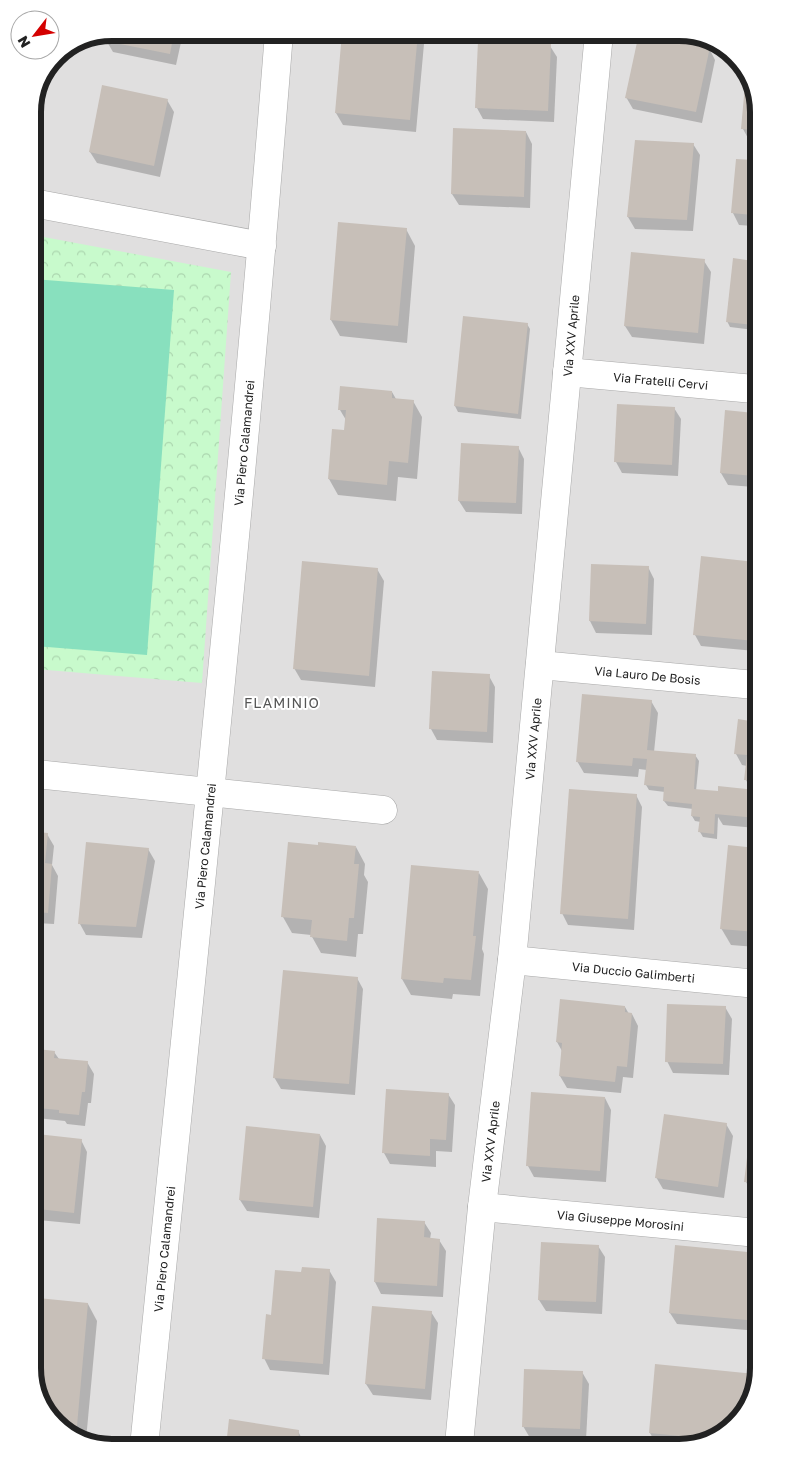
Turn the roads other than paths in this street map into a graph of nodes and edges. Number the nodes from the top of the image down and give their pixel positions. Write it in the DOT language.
graph roads {
  1 [pos="278,41"];
  2 [pos="598,41"];
  3 [pos="41,205"];
  4 [pos="262,246"];
  5 [pos="566,372"];
  6 [pos="750,389"];
  7 [pos="540,665"];
  8 [pos="750,685"];
  9 [pos="41,775"];
  10 [pos="210,792"];
  11 [pos="383,810"];
  12 [pos="512,960"];
  13 [pos="750,983"];
  14 [pos="482,1207"];
  15 [pos="750,1232"];
  16 [pos="145,1439"];
  17 [pos="459,1439"];
  1 -- 4 [label="street, Via Piero Calamandrei"];
  2 -- 5 [label="street, Via XXV Aprile"];
  3 -- 4 [label="street"];
  4 -- 10 [label="street, Via Piero Calamandrei"];
  5 -- 6 [label="street, Via Fratelli Cervi"];
  5 -- 7 [label="street, Via XXV Aprile"];
  7 -- 8 [label="street, Via Lauro De Bosis"];
  7 -- 12 [label="street, Via XXV Aprile"];
  9 -- 10 [label="street"];
  10 -- 11 [label="street"];
  10 -- 16 [label="street, Via Piero Calamandrei"];
  12 -- 13 [label="street, Via Duccio Galimberti"];
  12 -- 14 [label="street, Via XXV Aprile"];
  14 -- 15 [label="street, Via Giuseppe Morosini"];
  14 -- 17 [label="street, Via XXV Aprile"];
}
